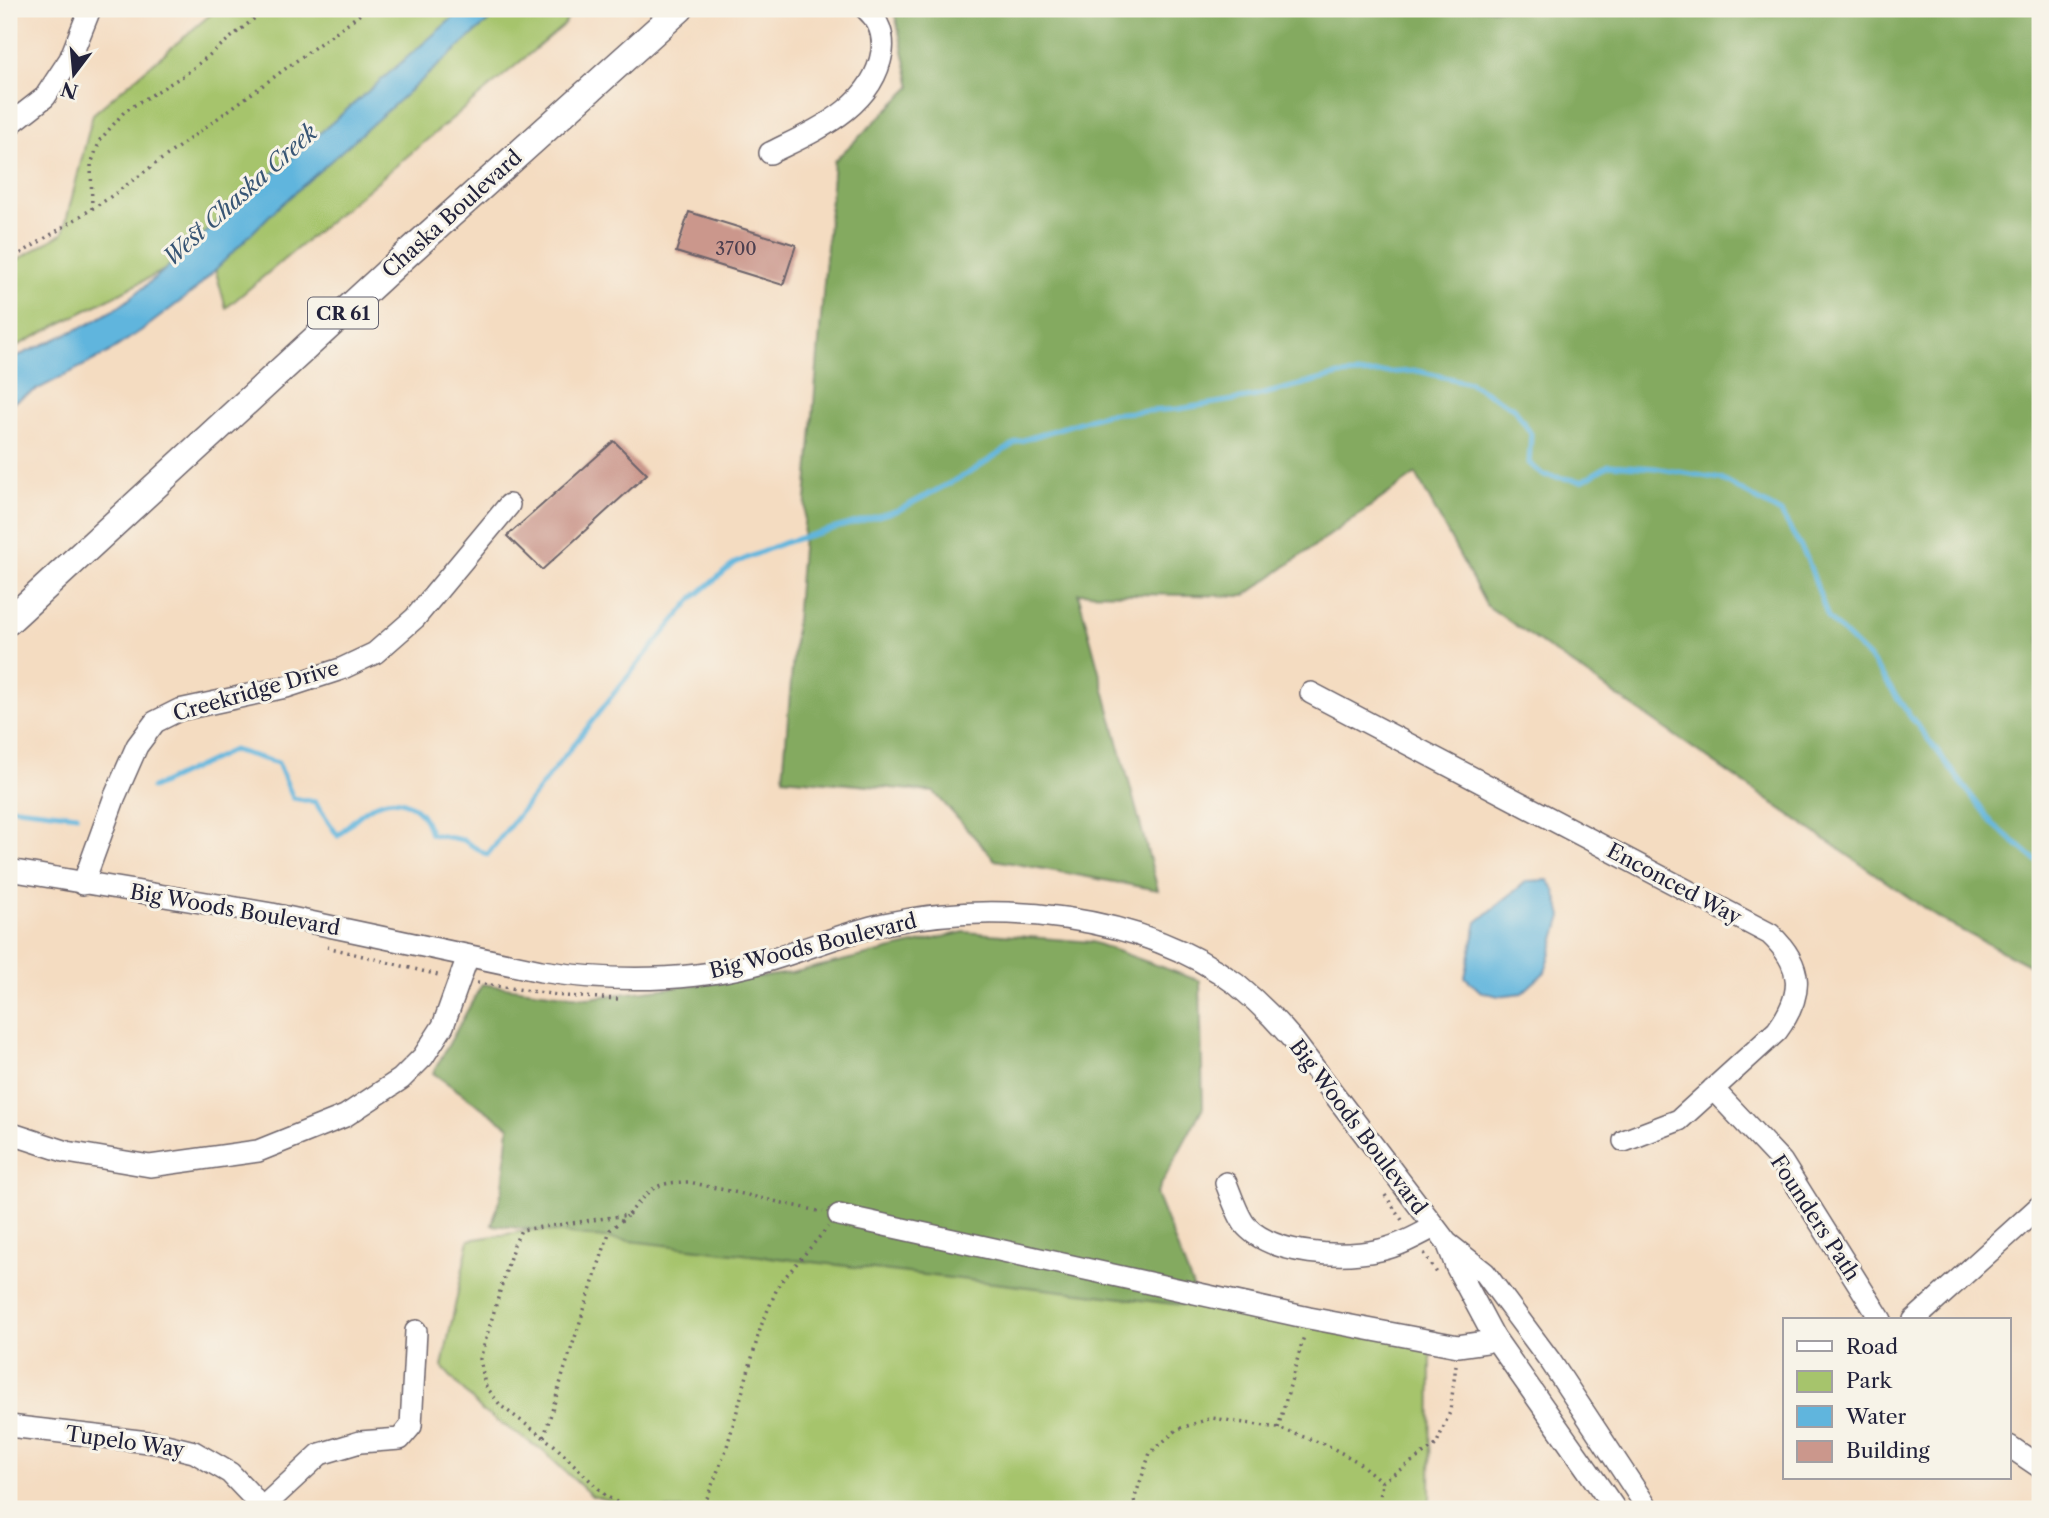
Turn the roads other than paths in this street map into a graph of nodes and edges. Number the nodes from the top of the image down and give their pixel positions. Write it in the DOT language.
graph roads {
  1 [pos="90,9"];
  2 [pos="680,9"];
  3 [pos="866,9"];
  4 [pos="9,125"];
  5 [pos="770,153"];
  6 [pos="509,505"];
  7 [pos="9,621"];
  8 [pos="1311,693"];
  9 [pos="9,870"];
  10 [pos="83,884"];
  11 [pos="468,956"];
  12 [pos="1713,1089"];
  13 [pos="9,1133"];
  14 [pos="1624,1141"];
  15 [pos="1226,1183"];
  16 [pos="2040,1206"];
  17 [pos="839,1215"];
  18 [pos="1440,1235"];
  19 [pos="1880,1318"];
  20 [pos="1916,1318"];
  21 [pos="416,1331"];
  22 [pos="1494,1337"];
  23 [pos="9,1426"];
  24 [pos="2010,1447"];
  25 [pos="2040,1467"];
  26 [pos="261,1509"];
  27 [pos="1615,1509"];
  28 [pos="1648,1509"];
  1 -- 4 [label="street"];
  2 -- 7 [label="main road, Chaska Boulevard / CR 61"];
  3 -- 5 [label="street"];
  6 -- 10 [label="street, Creekridge Drive"];
  8 -- 12 [label="street, Enconced Way"];
  9 -- 10 [label="street, Big Woods Boulevard"];
  10 -- 11 [label="street, Big Woods Boulevard"];
  11 -- 13 [label="street"];
  11 -- 18 [label="street, Big Woods Boulevard"];
  12 -- 14 [label="street, Enconced Way"];
  12 -- 19 [label="street, Founders Path"];
  15 -- 18 [label="street"];
  16 -- 20 [label="street"];
  17 -- 22 [label="street"];
  18 -- 22 [label="street, Big Woods Boulevard"];
  18 -- 28 [label="street, Big Woods Boulevard"];
  21 -- 26 [label="street"];
  22 -- 27 [label="street, Big Woods Boulevard"];
  23 -- 26 [label="street, Tupelo Way"];
  24 -- 25 [label="street"];
}
